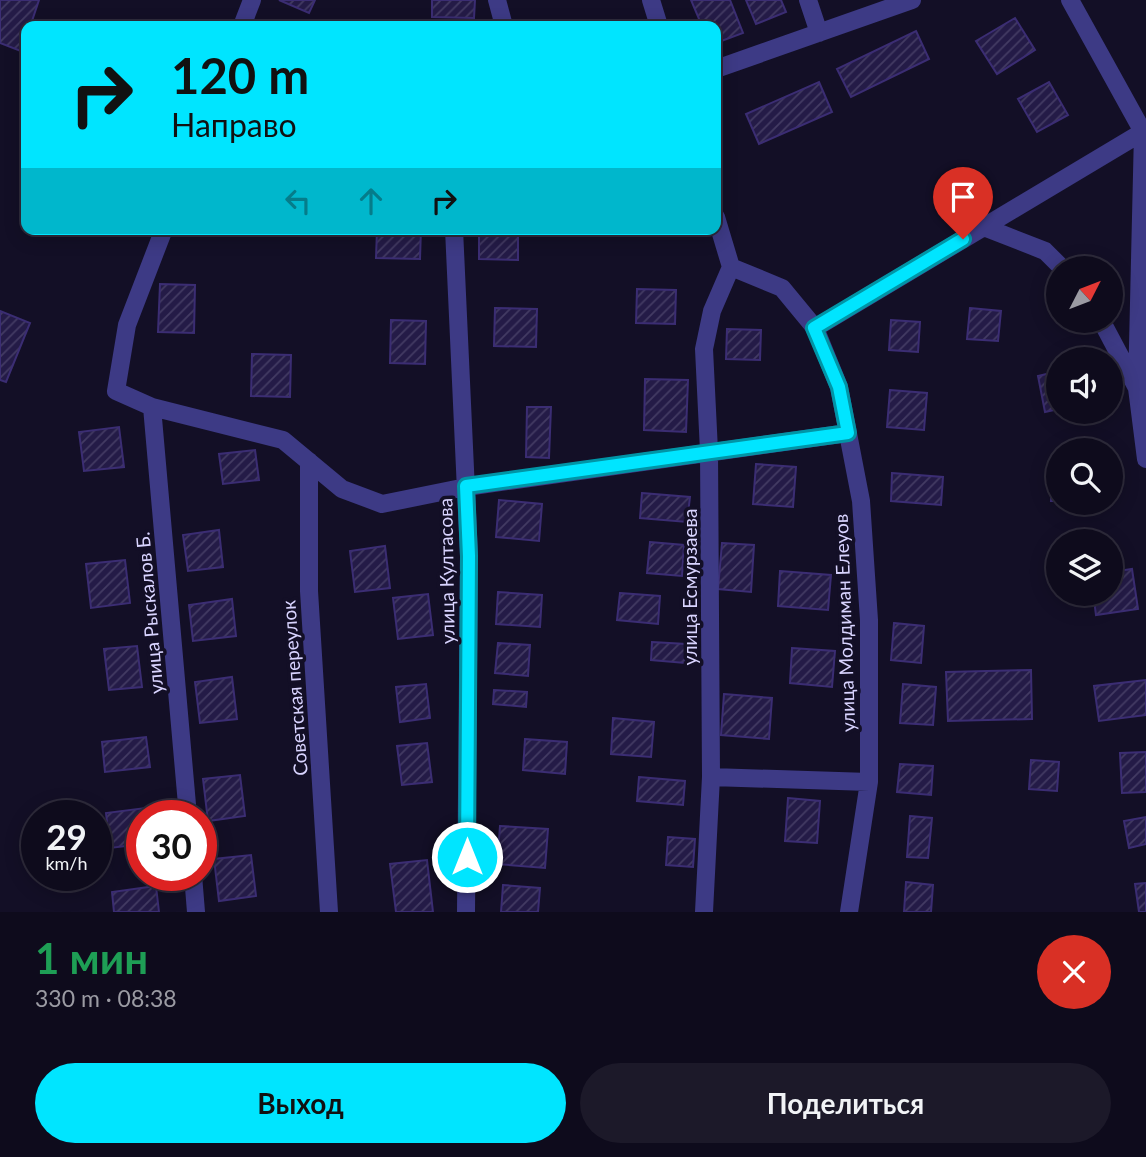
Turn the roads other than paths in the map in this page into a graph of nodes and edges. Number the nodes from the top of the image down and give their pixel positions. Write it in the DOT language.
graph roads {
  1 [pos="252,0"];
  2 [pos="497,0"];
  3 [pos="651,0"];
  4 [pos="808,0"];
  5 [pos="912,0"];
  6 [pos="1070,0"];
  7 [pos="244,21"];
  8 [pos="503,21"];
  9 [pos="654,21"];
  10 [pos="819,33"];
  11 [pos="721,67"];
  12 [pos="1144,131"];
  13 [pos="1145,162"];
  14 [pos="984,227"];
  15 [pos="721,234"];
  16 [pos="162,235"];
  17 [pos="454,235"];
  18 [pos="1050,256"];
  19 [pos="731,267"];
  20 [pos="814,328"];
  21 [pos="1108,333"];
  22 [pos="1137,388"];
  23 [pos="152,407"];
  24 [pos="848,433"];
  25 [pos="709,451"];
  26 [pos="1146,459"];
  27 [pos="309,461"];
  28 [pos="466,486"];
  29 [pos="711,777"];
  30 [pos="869,782"];
  31 [pos="187,800"];
  32 [pos="195,891"];
  33 [pos="197,912"];
  34 [pos="330,912"];
  35 [pos="466,912"];
  36 [pos="704,912"];
  37 [pos="849,912"];
  1 -- 7 [label="street"];
  2 -- 8 [label="street"];
  3 -- 9 [label="street"];
  4 -- 10 [label="street"];
  5 -- 10 [label="street"];
  6 -- 12 [label="street"];
  10 -- 11 [label="street"];
  12 -- 13 [label="street"];
  12 -- 14 [label="street"];
  13 -- 22 [label="street"];
  14 -- 18 [label="street"];
  14 -- 20 [label="street"];
  15 -- 19 [label="street"];
  16 -- 23 [label="street"];
  17 -- 28 [label="street, улица Култасова"];
  19 -- 20 [label="street, улица Молдиман Елеуов"];
  19 -- 25 [label="street, улица Есмурзаева"];
  20 -- 24 [label="street, улица Молдиман Елеуов"];
  21 -- 22 [label="street"];
  22 -- 26 [label="street"];
  23 -- 27 [label="street"];
  23 -- 31 [label="street, улица Рыскалов Б."];
  24 -- 25 [label="street"];
  24 -- 30 [label="street, улица Молдиман Елеуов"];
  25 -- 28 [label="street"];
  25 -- 29 [label="street, улица Есмурзаева"];
  27 -- 28 [label="street"];
  27 -- 34 [label="street, Советская переулок"];
  28 -- 35 [label="street, улица Култасова"];
  29 -- 30 [label="street"];
  29 -- 36 [label="street, улица Есмурзаева"];
  30 -- 37 [label="street, улица Молдиман Елеуов"];
  32 -- 33 [label="street"];
}
